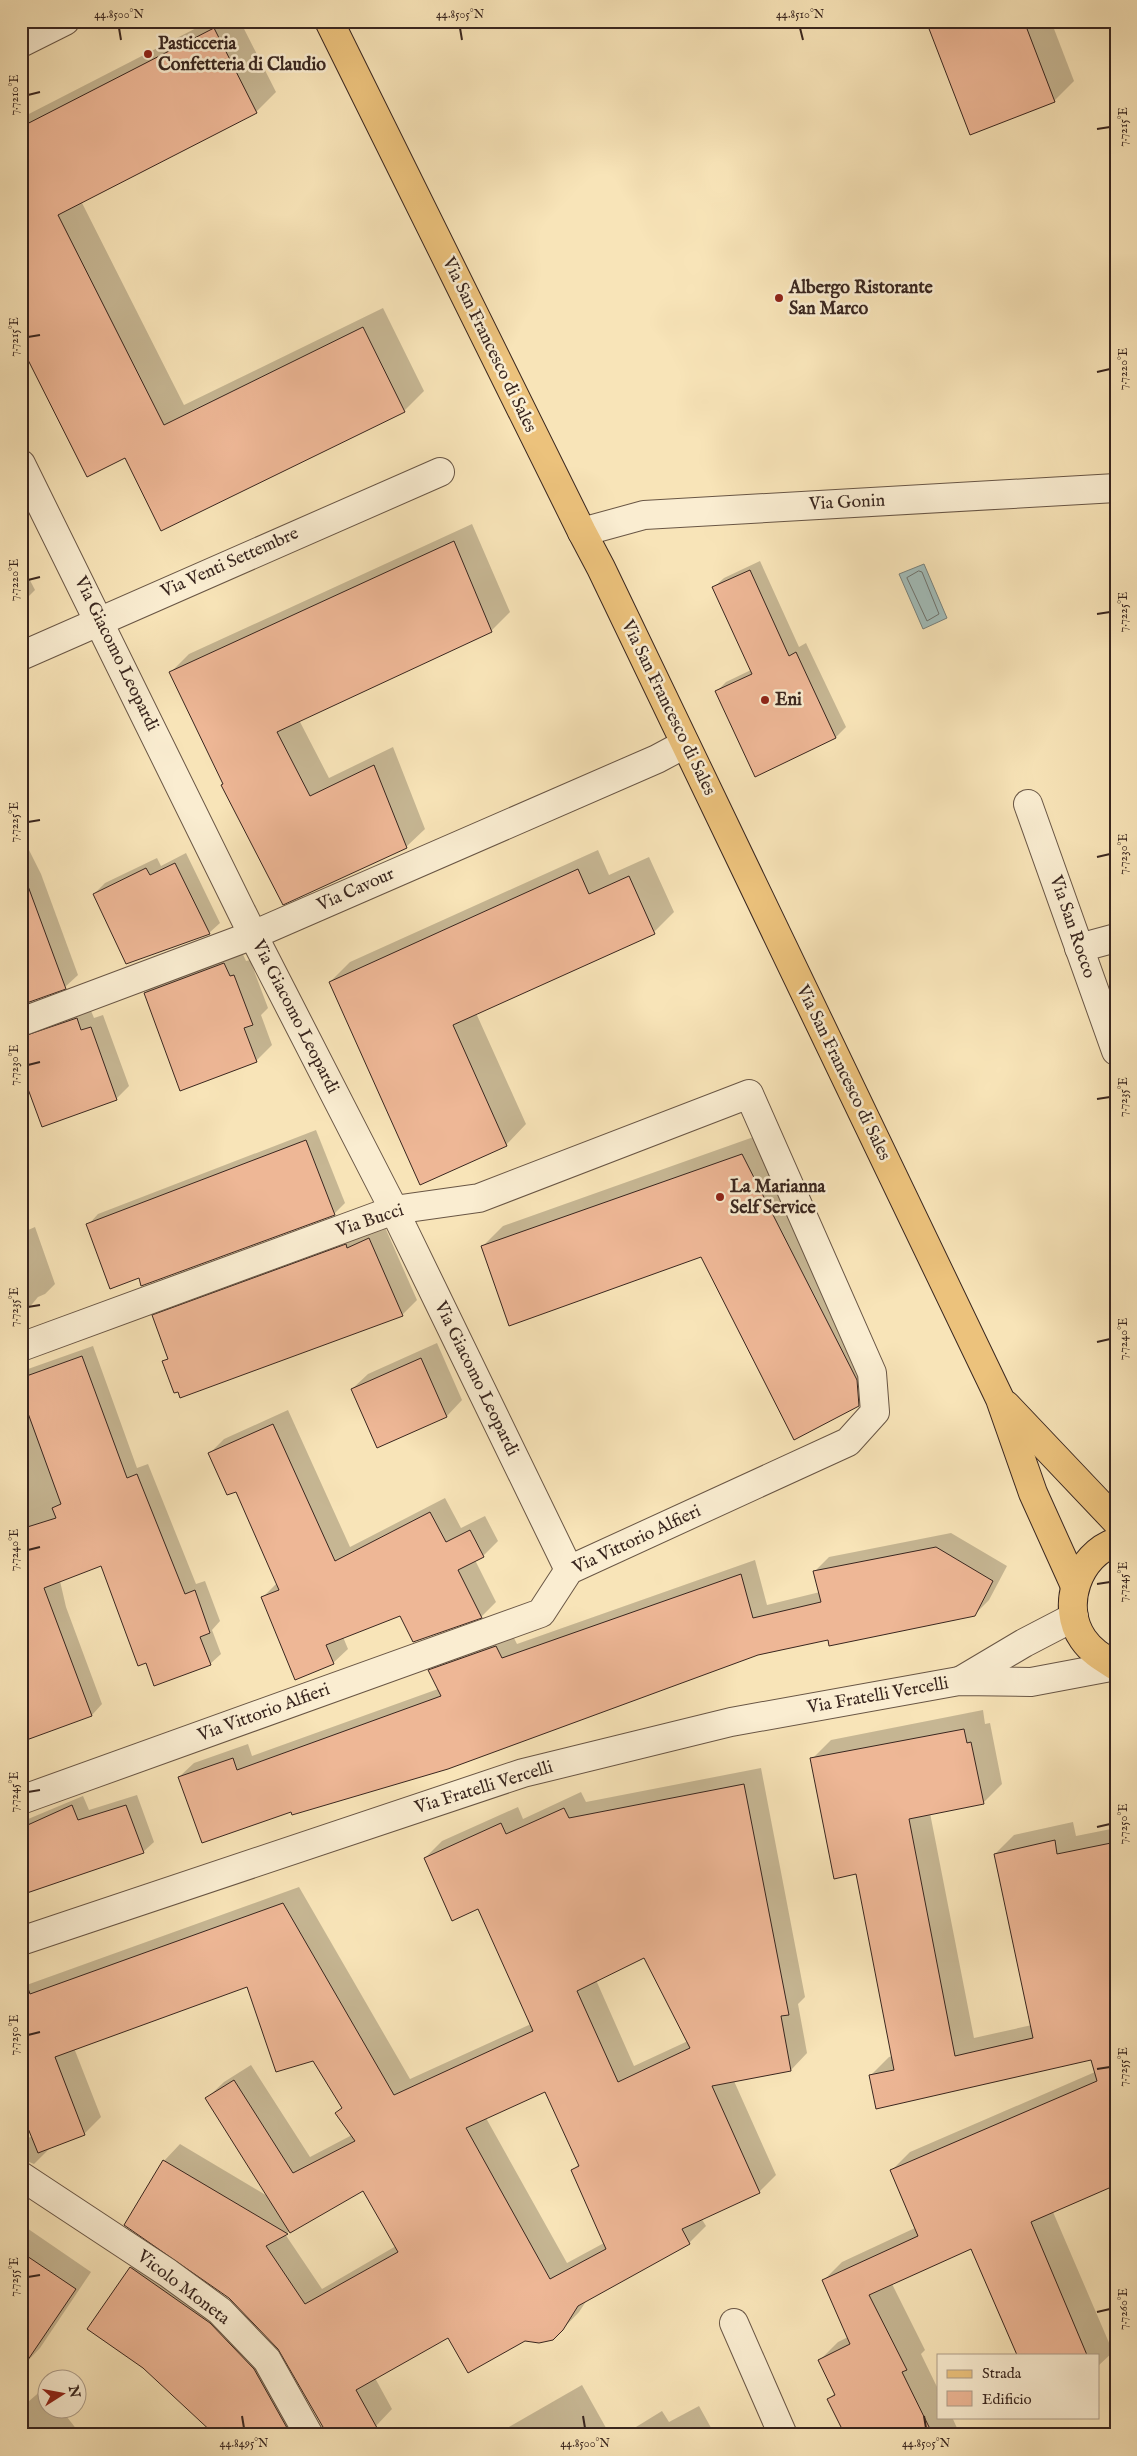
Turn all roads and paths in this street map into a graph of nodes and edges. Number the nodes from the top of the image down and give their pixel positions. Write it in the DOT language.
graph roads {
  1 [pos="65,21"];
  2 [pos="330,21"];
  3 [pos="21,43"];
  4 [pos="21,464"];
  5 [pos="440,472"];
  6 [pos="1116,488"];
  7 [pos="582,532"];
  8 [pos="100,620"];
  9 [pos="21,656"];
  10 [pos="685,744"];
  11 [pos="1028,804"];
  12 [pos="253,934"];
  13 [pos="1116,938"];
  14 [pos="1079,948"];
  15 [pos="21,1022"];
  16 [pos="1116,1051"];
  17 [pos="749,1094"];
  18 [pos="394,1210"];
  19 [pos="21,1347"];
  20 [pos="1000,1399"];
  21 [pos="1116,1521"];
  22 [pos="1116,1542"];
  23 [pos="568,1570"];
  24 [pos="1076,1586"];
  25 [pos="1074,1617"];
  26 [pos="1116,1666"];
  27 [pos="959,1682"];
  28 [pos="21,1800"];
  29 [pos="21,1941"];
  30 [pos="21,2176"];
  31 [pos="734,2323"];
  32 [pos="309,2435"];
  33 [pos="782,2435"];
  1 -- 3 [label="street"];
  2 -- 7 [label="main road, Via San Francesco di Sales"];
  4 -- 8 [label="street, Via Giacomo Leopardi"];
  5 -- 8 [label="street, Via Venti Settembre"];
  6 -- 7 [label="street, Via Gonin"];
  7 -- 10 [label="main road, Via San Francesco di Sales"];
  8 -- 9 [label="street, Via Venti Settembre"];
  8 -- 12 [label="street, Via Giacomo Leopardi"];
  10 -- 12 [label="street, Via Cavour"];
  10 -- 20 [label="main road, Via San Francesco di Sales"];
  11 -- 14 [label="street, Via San Rocco"];
  12 -- 15 [label="street, Via Cavour"];
  12 -- 18 [label="street, Via Giacomo Leopardi"];
  13 -- 14 [label="street"];
  14 -- 16 [label="street, Via San Rocco"];
  17 -- 18 [label="street, Via Bucci"];
  17 -- 23 [label="street, Via Vittorio Alfieri"];
  18 -- 19 [label="street, Via Bucci"];
  18 -- 23 [label="street, Via Giacomo Leopardi"];
  20 -- 21 [label="main road, Via San Francesco di Sales"];
  20 -- 24 [label="main road, Via San Francesco di Sales"];
  22 -- 24 [label="main road"];
  23 -- 28 [label="street, Via Vittorio Alfieri"];
  24 -- 25 [label="main road"];
  25 -- 26 [label="main road"];
  25 -- 27 [label="street, Via Fratelli Vercelli"];
  26 -- 27 [label="street, Via Fratelli Vercelli"];
  27 -- 29 [label="street, Via Fratelli Vercelli"];
  30 -- 32 [label="street, Vicolo Moneta"];
  31 -- 33 [label="street"];
}
